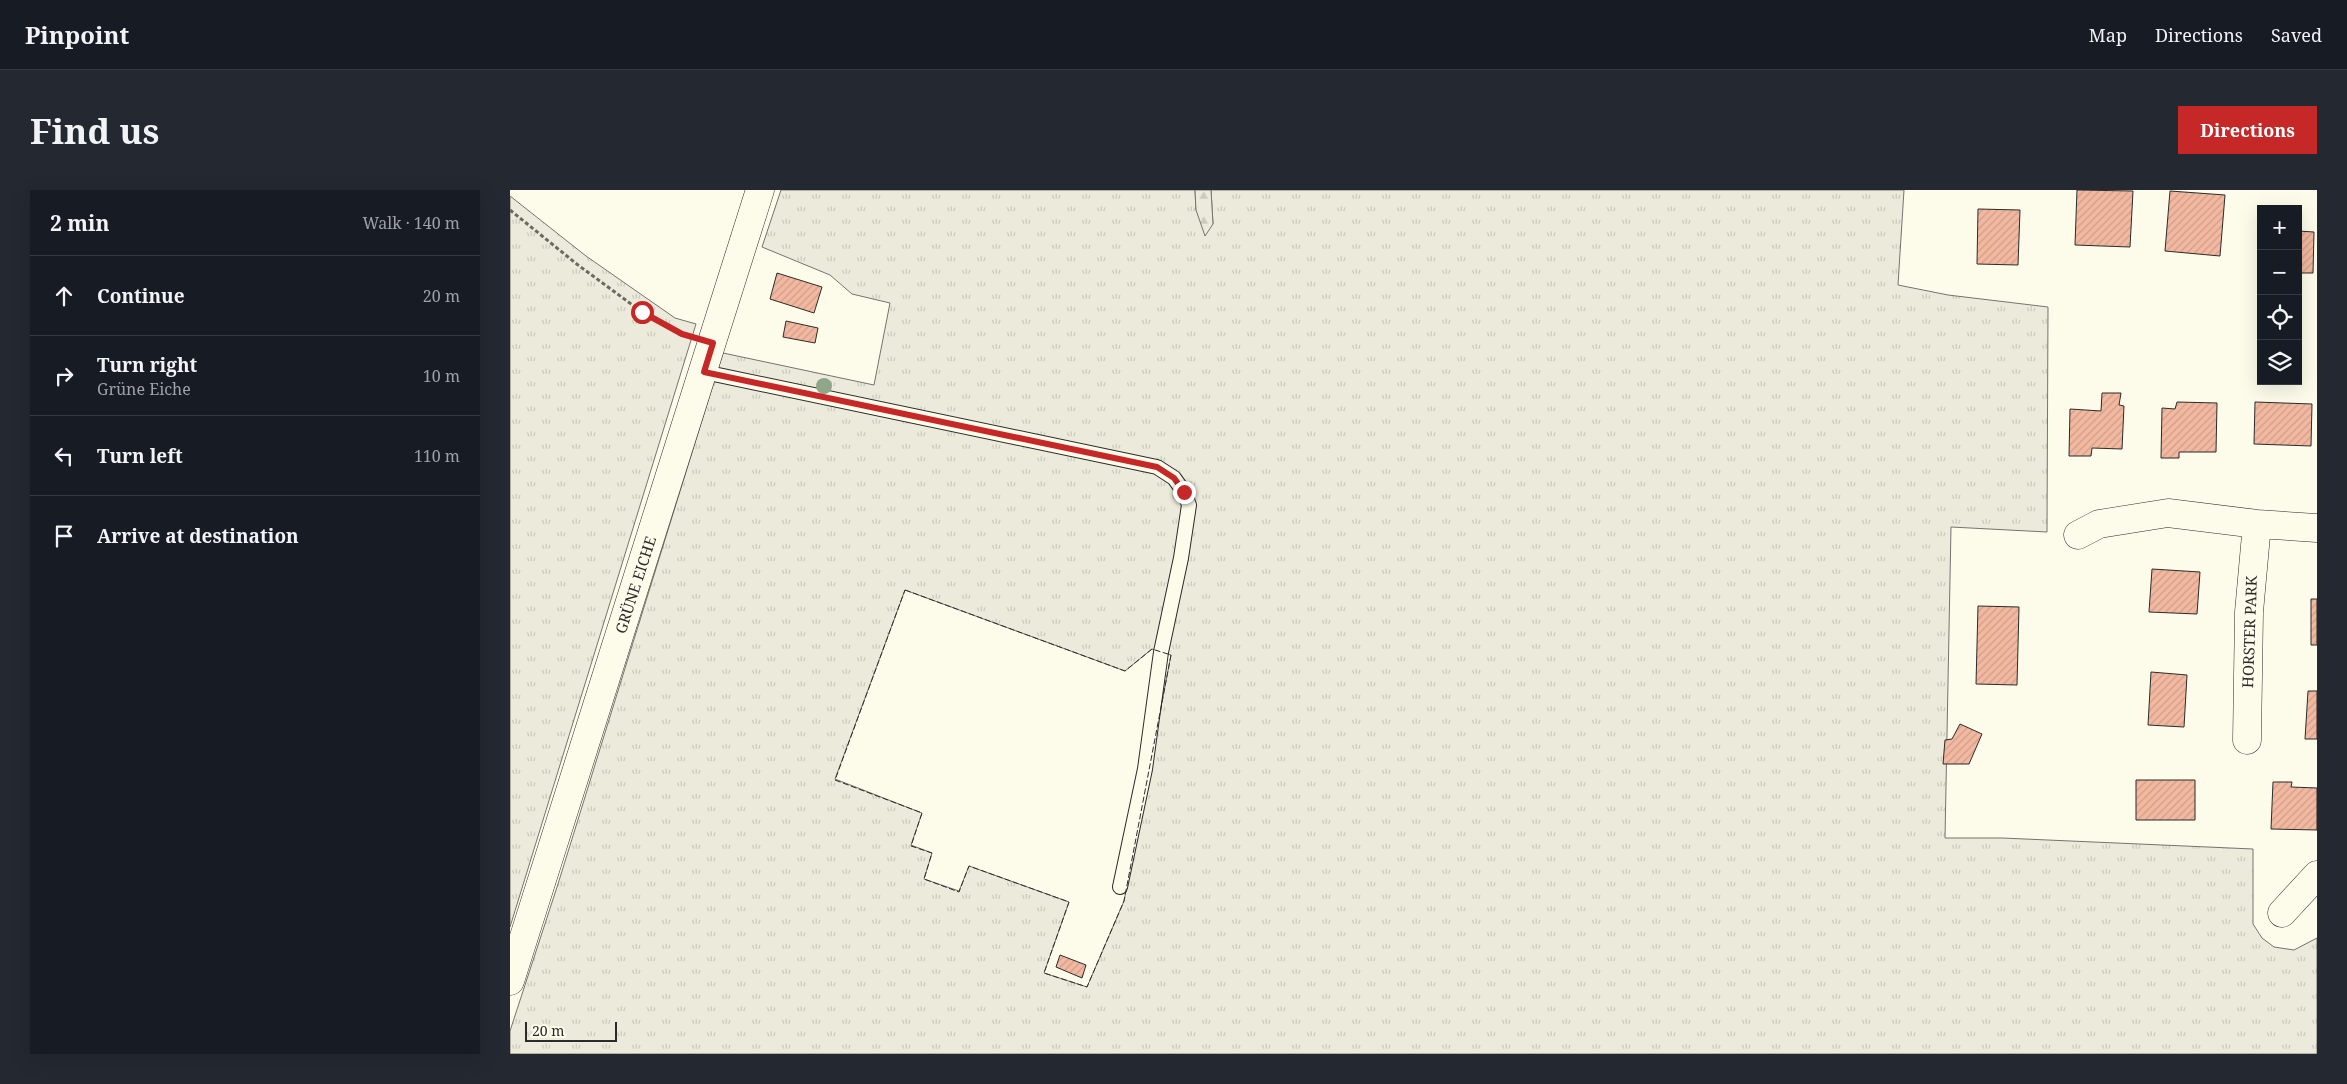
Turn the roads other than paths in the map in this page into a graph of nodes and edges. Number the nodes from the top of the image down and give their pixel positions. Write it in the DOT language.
graph roads {
  1 [pos="760,190"];
  2 [pos="704,372"];
  3 [pos="2256,524"];
  4 [pos="2317,528"];
  5 [pos="2078,535"];
  6 [pos="2247,740"];
  7 [pos="2317,875"];
  8 [pos="1120,887"];
  9 [pos="2282,913"];
  10 [pos="510,980"];
  1 -- 2 [label="street, GRÜNE EICHE"];
  2 -- 8 [label="lane"];
  2 -- 10 [label="street, GRÜNE EICHE"];
  3 -- 4 [label="street"];
  3 -- 5 [label="street"];
  3 -- 6 [label="street, HORSTER PARK"];
  7 -- 9 [label="street"];
}
